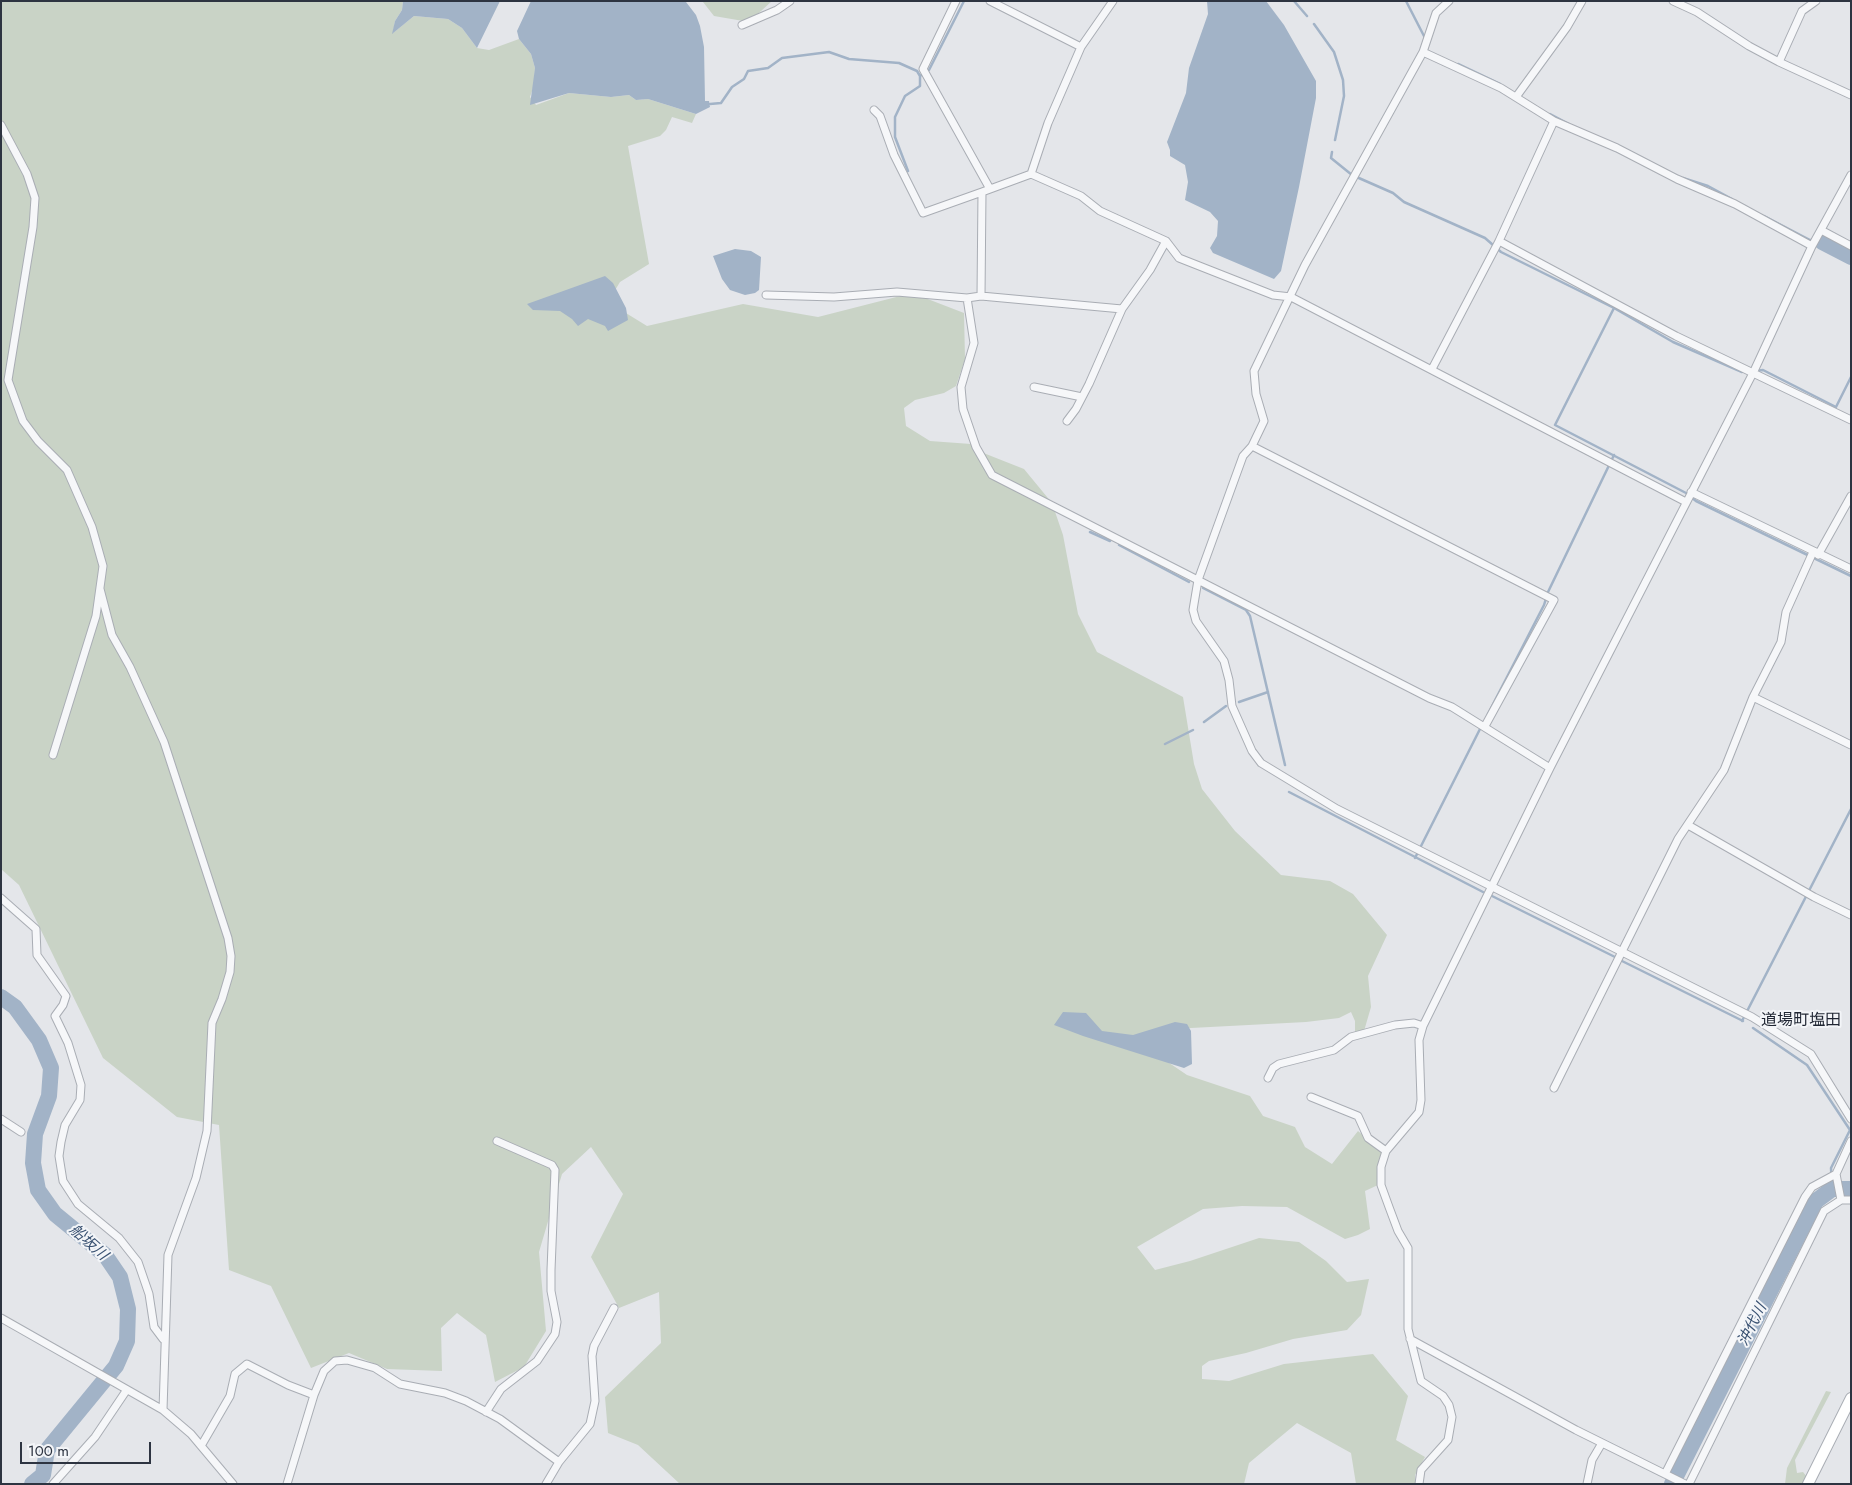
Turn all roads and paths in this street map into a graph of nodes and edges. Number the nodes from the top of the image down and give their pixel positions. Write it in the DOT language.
graph roads {
  1 [pos="790,1"];
  2 [pos="990,1"];
  3 [pos="1113,1"];
  4 [pos="1449,1"];
  5 [pos="1582,1"];
  6 [pos="1673,1"];
  7 [pos="1816,1"];
  8 [pos="953,2"];
  9 [pos="742,25"];
  10 [pos="1081,47"];
  11 [pos="1423,52"];
  12 [pos="1779,62"];
  13 [pos="1517,95"];
  14 [pos="1851,95"];
  15 [pos="874,110"];
  16 [pos="1554,121"];
  17 [pos="1,125"];
  18 [pos="1031,174"];
  19 [pos="1851,175"];
  20 [pos="990,189"];
  21 [pos="982,192"];
  22 [pos="1820,232"];
  23 [pos="1166,241"];
  24 [pos="1499,241"];
  25 [pos="1813,245"];
  26 [pos="1851,246"];
  27 [pos="766,295"];
  28 [pos="981,296"];
  29 [pos="1291,297"];
  30 [pos="967,298"];
  31 [pos="1122,309"];
  32 [pos="1432,369"];
  33 [pos="1754,371"];
  34 [pos="1034,387"];
  35 [pos="1082,397"];
  36 [pos="1851,420"];
  37 [pos="1067,422"];
  38 [pos="1252,446"];
  39 [pos="1691,492"];
  40 [pos="1851,496"];
  41 [pos="1686,502"];
  42 [pos="1816,553"];
  43 [pos="1851,569"];
  44 [pos="1198,580"];
  45 [pos="100,588"];
  46 [pos="1753,696"];
  47 [pos="1486,726"];
  48 [pos="1851,745"];
  49 [pos="53,756"];
  50 [pos="1550,768"];
  51 [pos="1688,825"];
  52 [pos="1491,888"];
  53 [pos="1,898"];
  54 [pos="1851,915"];
  55 [pos="1623,952"];
  56 [pos="1423,1026"];
  57 [pos="1268,1078"];
  58 [pos="1554,1088"];
  59 [pos="1311,1097"];
  60 [pos="1,1119"];
  61 [pos="1851,1119"];
  62 [pos="21,1132"];
  63 [pos="496,1141"];
  64 [pos="1851,1141"];
  65 [pos="1386,1151"];
  66 [pos="1836,1174"];
  67 [pos="1840,1200"];
  68 [pos="1851,1200"];
  69 [pos="614,1308"];
  70 [pos="1,1318"];
  71 [pos="1410,1339"];
  72 [pos="163,1340"];
  73 [pos="125,1390"];
  74 [pos="314,1395"];
  75 [pos="1851,1398"];
  76 [pos="162,1410"];
  77 [pos="486,1412"];
  78 [pos="1602,1442"];
  79 [pos="201,1446"];
  80 [pos="559,1462"];
  81 [pos="1666,1474"];
  82 [pos="549,1483"];
  83 [pos="53,1484"];
  84 [pos="233,1484"];
  85 [pos="287,1484"];
  86 [pos="1418,1484"];
  87 [pos="1587,1484"];
  88 [pos="1685,1484"];
  89 [pos="1689,1484"];
  90 [pos="1808,1484"];
  1 -- 9 [label="street"];
  2 -- 10 [label="street"];
  3 -- 10 [label="street"];
  4 -- 11 [label="street"];
  5 -- 13 [label="street"];
  6 -- 12 [label="street"];
  7 -- 12 [label="street"];
  8 -- 20 [label="street"];
  10 -- 18 [label="street"];
  11 -- 13 [label="street"];
  11 -- 29 [label="street"];
  12 -- 14 [label="street"];
  13 -- 16 [label="street"];
  15 -- 21 [label="street"];
  16 -- 24 [label="street"];
  16 -- 25 [label="street"];
  17 -- 45 [label="street"];
  18 -- 20 [label="street"];
  18 -- 23 [label="street"];
  19 -- 22 [label="street"];
  20 -- 21 [label="street"];
  21 -- 28 [label="street"];
  22 -- 25 [label="street"];
  22 -- 26 [label="street"];
  23 -- 29 [label="street"];
  23 -- 31 [label="street"];
  24 -- 32 [label="street"];
  24 -- 33 [label="street"];
  25 -- 33 [label="street"];
  27 -- 30 [label="street"];
  28 -- 30 [label="street"];
  28 -- 31 [label="street"];
  29 -- 32 [label="street"];
  29 -- 38 [label="street"];
  30 -- 44 [label="street"];
  31 -- 35 [label="street"];
  32 -- 41 [label="street"];
  33 -- 36 [label="street"];
  33 -- 39 [label="street"];
  34 -- 35 [label="street"];
  35 -- 37 [label="street"];
  38 -- 44 [label="street"];
  38 -- 47 [label="street"];
  39 -- 41 [label="street"];
  39 -- 42 [label="street"];
  40 -- 42 [label="street"];
  41 -- 50 [label="street"];
  42 -- 43 [label="street"];
  42 -- 46 [label="street"];
  44 -- 47 [label="street"];
  44 -- 52 [label="street"];
  45 -- 49 [label="street"];
  45 -- 72 [label="street"];
  46 -- 48 [label="street"];
  46 -- 51 [label="street"];
  47 -- 50 [label="street"];
  50 -- 52 [label="street"];
  51 -- 54 [label="street"];
  51 -- 55 [label="street"];
  52 -- 55 [label="street"];
  52 -- 56 [label="street"];
  53 -- 72 [label="street"];
  55 -- 58 [label="street"];
  55 -- 61 [label="street"];
  56 -- 57 [label="street"];
  56 -- 65 [label="street"];
  59 -- 65 [label="street"];
  60 -- 62 [label="street"];
  63 -- 77 [label="street"];
  64 -- 66 [label="street"];
  65 -- 71 [label="street"];
  66 -- 67 [label="street"];
  66 -- 81 [label="street"];
  67 -- 68 [label="street"];
  67 -- 89 [label="street"];
  69 -- 80 [label="street"];
  70 -- 73 [label="street"];
  71 -- 78 [label="street"];
  71 -- 86 [label="street"];
  72 -- 76 [label="street"];
  73 -- 76 [label="street"];
  73 -- 83 [label="street"];
  74 -- 77 [label="street"];
  74 -- 79 [label="street"];
  74 -- 85 [label="street"];
  75 -- 90 [label="main road"];
  76 -- 79 [label="street"];
  77 -- 80 [label="street"];
  78 -- 81 [label="street"];
  78 -- 87 [label="street"];
  79 -- 84 [label="street"];
  80 -- 82 [label="street"];
  81 -- 88 [label="street"];
}
